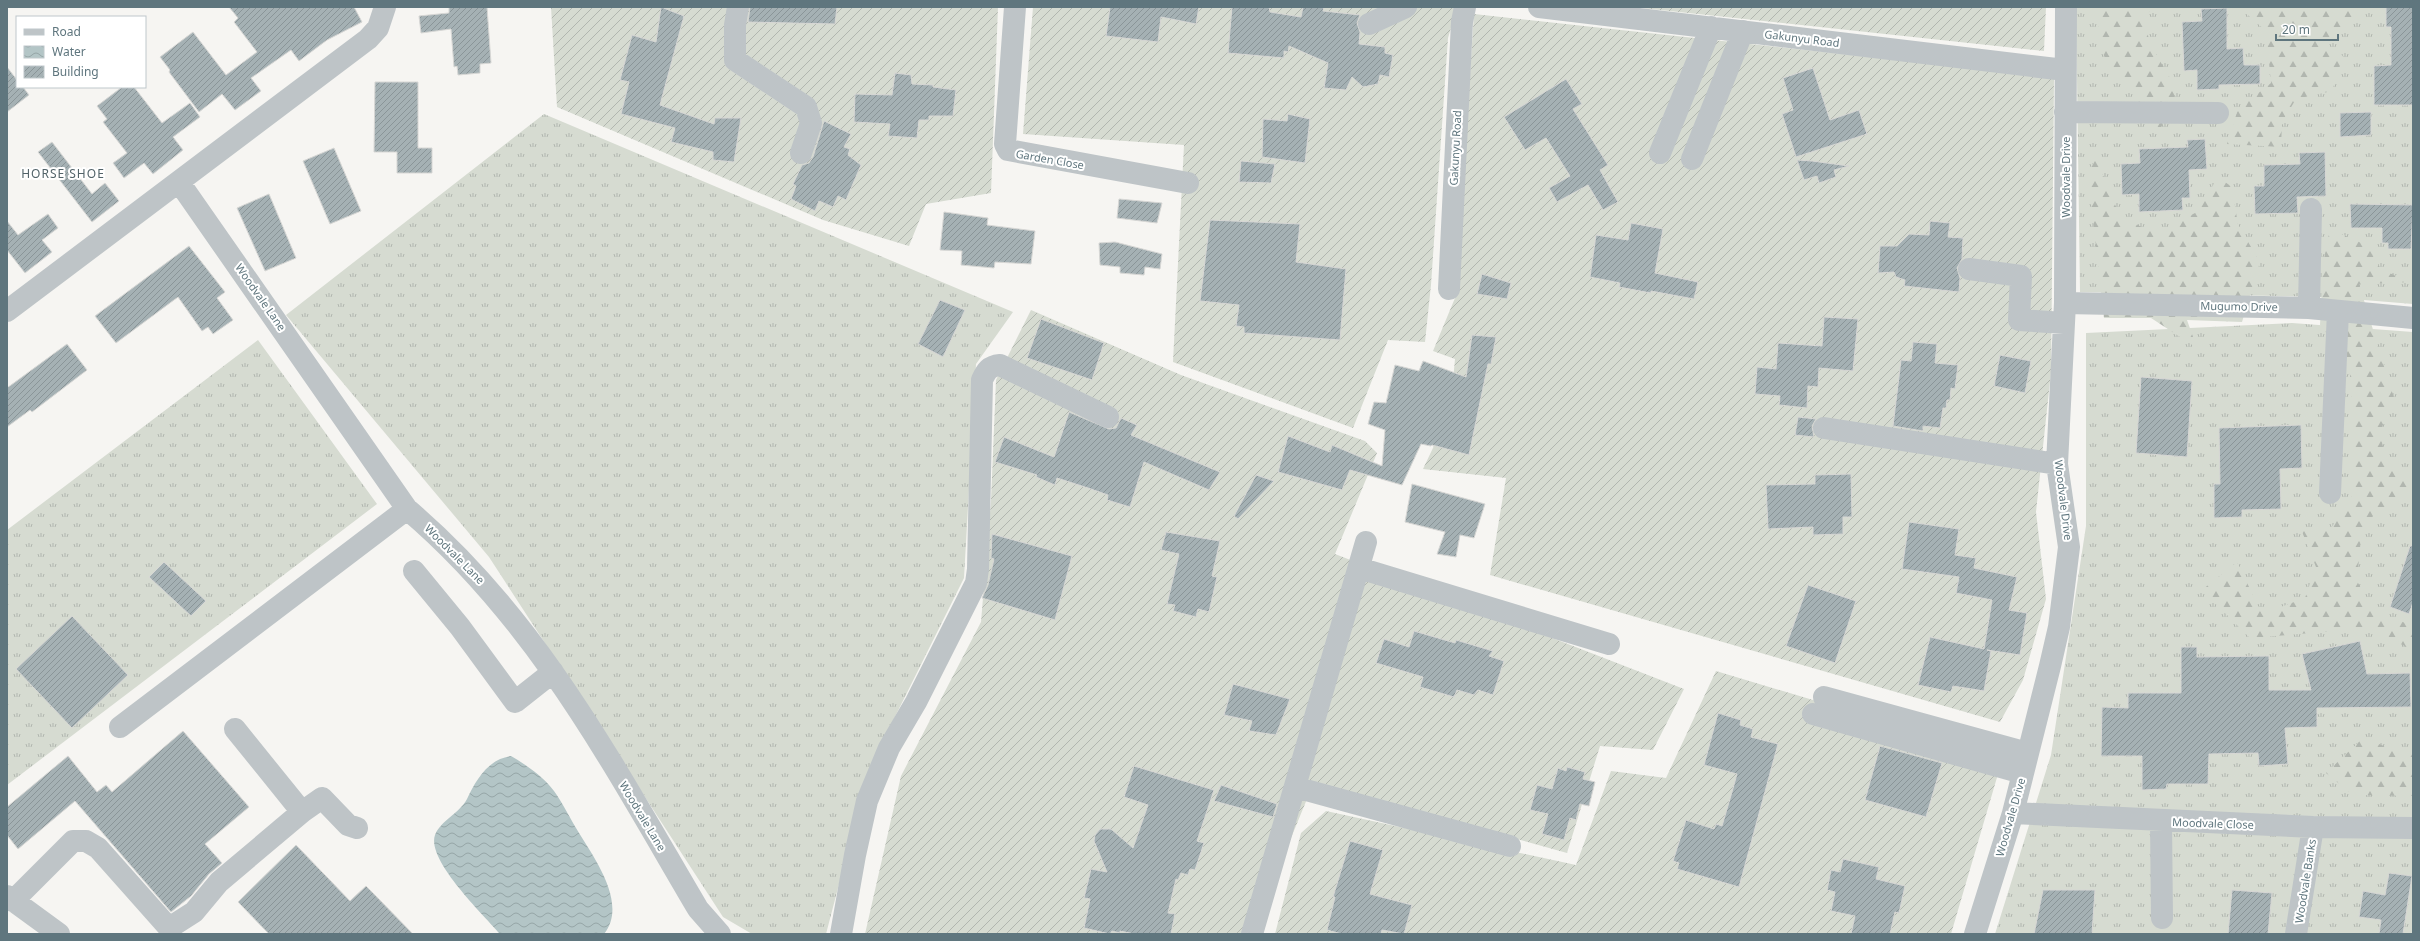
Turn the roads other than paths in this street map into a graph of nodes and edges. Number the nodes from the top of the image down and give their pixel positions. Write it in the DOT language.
graph roads {
  1 [pos="385,7"];
  2 [pos="738,7"];
  3 [pos="1015,7"];
  4 [pos="1406,7"];
  5 [pos="1540,7"];
  6 [pos="2066,7"];
  7 [pos="1461,8"];
  8 [pos="1369,24"];
  9 [pos="1710,27"];
  10 [pos="1743,31"];
  11 [pos="2065,70"];
  12 [pos="2065,112"];
  13 [pos="2218,113"];
  14 [pos="801,153"];
  15 [pos="1660,153"];
  16 [pos="1692,159"];
  17 [pos="179,182"];
  18 [pos="1188,183"];
  19 [pos="2311,209"];
  20 [pos="1969,269"];
  21 [pos="1448,289"];
  22 [pos="2309,308"];
  23 [pos="7,311"];
  24 [pos="2338,311"];
  25 [pos="2064,313"];
  26 [pos="2413,318"];
  27 [pos="1108,417"];
  28 [pos="1824,428"];
  29 [pos="2057,464"];
  30 [pos="2330,493"];
  31 [pos="407,509"];
  32 [pos="1366,542"];
  33 [pos="1359,568"];
  34 [pos="414,571"];
  35 [pos="1609,644"];
  36 [pos="553,672"];
  37 [pos="1819,705"];
  38 [pos="120,727"];
  39 [pos="235,729"];
  40 [pos="2025,763"];
  41 [pos="1295,787"];
  42 [pos="302,812"];
  43 [pos="2013,813"];
  44 [pos="2161,821"];
  45 [pos="2313,827"];
  46 [pos="357,828"];
  47 [pos="2413,828"];
  48 [pos="1510,846"];
  49 [pos="10,898"];
  50 [pos="2162,918"];
  51 [pos="59,934"];
  52 [pos="720,934"];
  53 [pos="841,934"];
  54 [pos="1252,934"];
  55 [pos="1975,934"];
  56 [pos="2296,934"];
  1 -- 17 [label="street"];
  2 -- 14 [label="street"];
  3 -- 18 [label="street, Garden Close"];
  4 -- 8 [label="street"];
  5 -- 9 [label="street, Gakunyu Road"];
  6 -- 11 [label="street, Woodvale Drive"];
  7 -- 21 [label="street, Gakunyu Road"];
  9 -- 10 [label="street, Gakunyu Road"];
  9 -- 15 [label="street"];
  10 -- 11 [label="street, Gakunyu Road"];
  10 -- 16 [label="street"];
  11 -- 12 [label="street, Woodvale Drive"];
  12 -- 13 [label="street"];
  12 -- 25 [label="street, Woodvale Drive"];
  17 -- 23 [label="street"];
  17 -- 31 [label="street, Woodvale Lane"];
  19 -- 22 [label="street"];
  20 -- 25 [label="street, Mugumo Drive"];
  22 -- 24 [label="street, Mugumo Drive"];
  22 -- 25 [label="street, Mugumo Drive"];
  24 -- 26 [label="street, Mugumo Drive"];
  24 -- 30 [label="street"];
  25 -- 29 [label="street, Woodvale Drive"];
  27 -- 53 [label="street"];
  28 -- 29 [label="street"];
  29 -- 40 [label="street, Woodvale Drive"];
  31 -- 36 [label="street, Woodvale Lane"];
  31 -- 38 [label="street"];
  32 -- 33 [label="street"];
  33 -- 35 [label="street"];
  33 -- 41 [label="street"];
  34 -- 36 [label="street"];
  36 -- 52 [label="street, Woodvale Lane"];
  37 -- 40 [label="street"];
  39 -- 42 [label="street"];
  40 -- 43 [label="street, Woodvale Drive"];
  41 -- 48 [label="street"];
  41 -- 54 [label="street"];
  42 -- 46 [label="street"];
  42 -- 49 [label="street"];
  43 -- 44 [label="street, Moodvale Close"];
  43 -- 55 [label="street, Woodvale Drive"];
  44 -- 45 [label="street, Moodvale Close"];
  44 -- 50 [label="street"];
  45 -- 47 [label="street, Moodvale Close"];
  45 -- 56 [label="street, Woodvale Banks"];
  49 -- 51 [label="street"];
}
